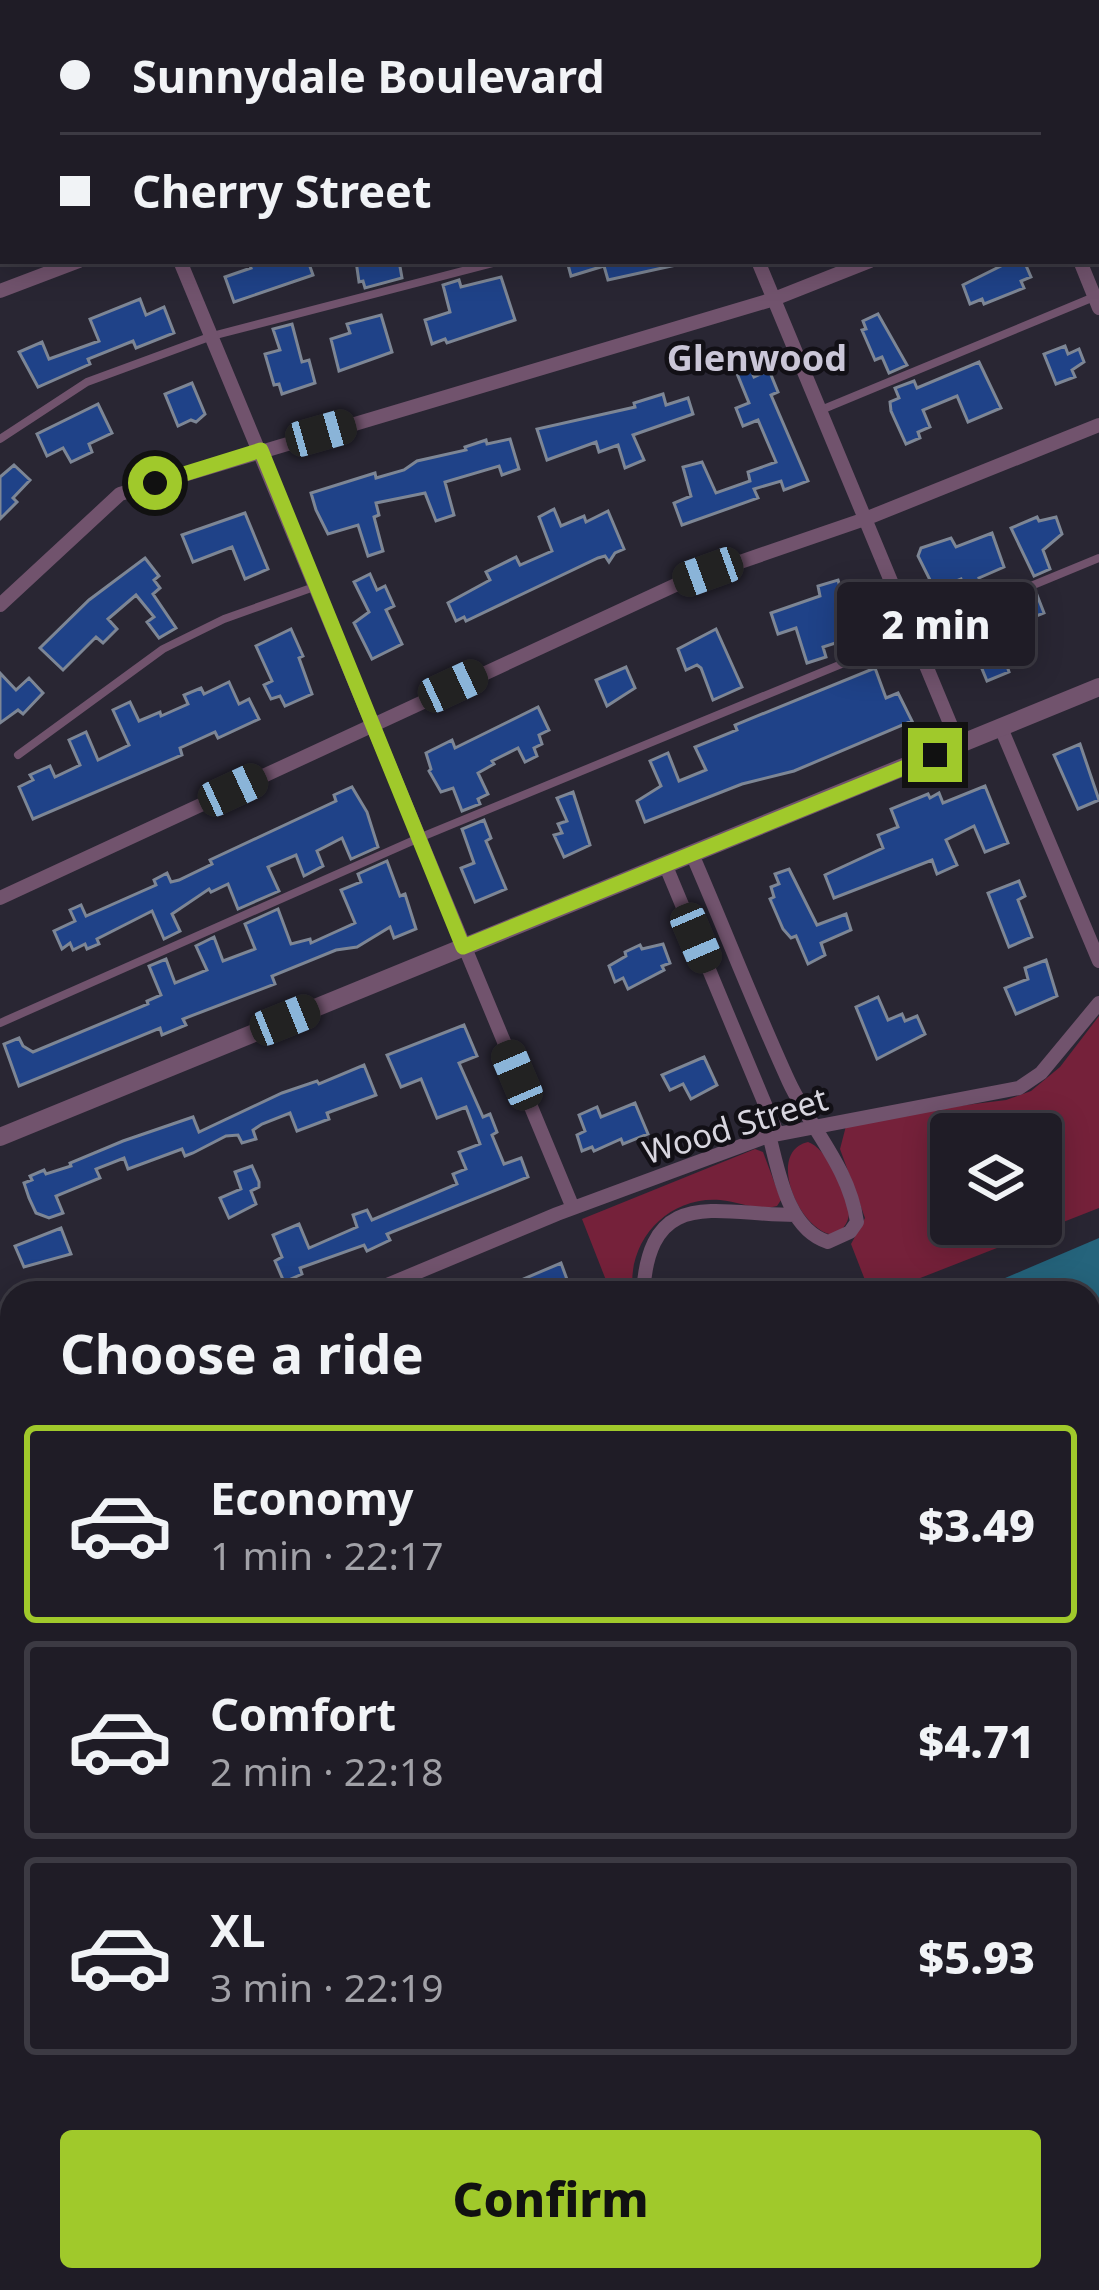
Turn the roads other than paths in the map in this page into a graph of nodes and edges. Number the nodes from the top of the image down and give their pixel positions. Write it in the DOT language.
graph roads {
  1 [pos="71,264"];
  2 [pos="181,264"];
  3 [pos="489,264"];
  4 [pos="759,264"];
  5 [pos="862,264"];
  6 [pos="1081,264"];
  7 [pos="0,291"];
  8 [pos="773,298"];
  9 [pos="1097,302"];
  10 [pos="212,336"];
  11 [pos="820,411"];
  12 [pos="1099,425"];
  13 [pos="0,439"];
  14 [pos="261,450"];
  15 [pos="866,519"];
  16 [pos="1099,558"];
  17 [pos="316,586"];
  18 [pos="0,605"];
  19 [pos="912,635"];
  20 [pos="1099,687"];
  21 [pos="374,725"];
  22 [pos="1001,728"];
  23 [pos="959,746"];
  24 [pos="18,755"];
  25 [pos="419,838"];
  26 [pos="692,854"];
  27 [pos="665,864"];
  28 [pos="0,898"];
  29 [pos="463,947"];
  30 [pos="1098,959"];
  31 [pos="1099,1003"];
  32 [pos="0,1023"];
  33 [pos="813,1125"];
  34 [pos="773,1134"];
  35 [pos="0,1137"];
  36 [pos="572,1208"];
  37 [pos="796,1215"];
  38 [pos="397,1281"];
  39 [pos="645,1281"];
  1 -- 7 [label="street"];
  2 -- 10 [label="street"];
  3 -- 10 [label="lane"];
  4 -- 8 [label="street"];
  5 -- 8 [label="street"];
  6 -- 9 [label="street"];
  8 -- 11 [label="street"];
  8 -- 14 [label="street"];
  9 -- 11 [label="lane"];
  10 -- 13 [label="lane"];
  10 -- 14 [label="street"];
  11 -- 15 [label="street"];
  12 -- 15 [label="street"];
  14 -- 17 [label="street"];
  14 -- 18 [label="street"];
  15 -- 19 [label="street"];
  15 -- 21 [label="street"];
  16 -- 19 [label="lane"];
  17 -- 21 [label="street"];
  17 -- 24 [label="lane"];
  19 -- 23 [label="street"];
  19 -- 25 [label="lane"];
  20 -- 22 [label="street"];
  21 -- 25 [label="street"];
  21 -- 28 [label="street"];
  22 -- 23 [label="street"];
  22 -- 30 [label="street"];
  23 -- 26 [label="street"];
  25 -- 29 [label="street"];
  25 -- 32 [label="lane"];
  26 -- 27 [label="street"];
  26 -- 33 [label="street"];
  27 -- 29 [label="street"];
  27 -- 34 [label="street"];
  29 -- 35 [label="street"];
  29 -- 36 [label="street"];
  31 -- 33 [label="street, Wood Street"];
  33 -- 34 [label="street, Wood Street"];
  33 -- 37 [label="street"];
  34 -- 36 [label="street, Wood Street"];
  34 -- 37 [label="street"];
  36 -- 38 [label="street, Wood Street"];
  37 -- 39 [label="street"];
}
